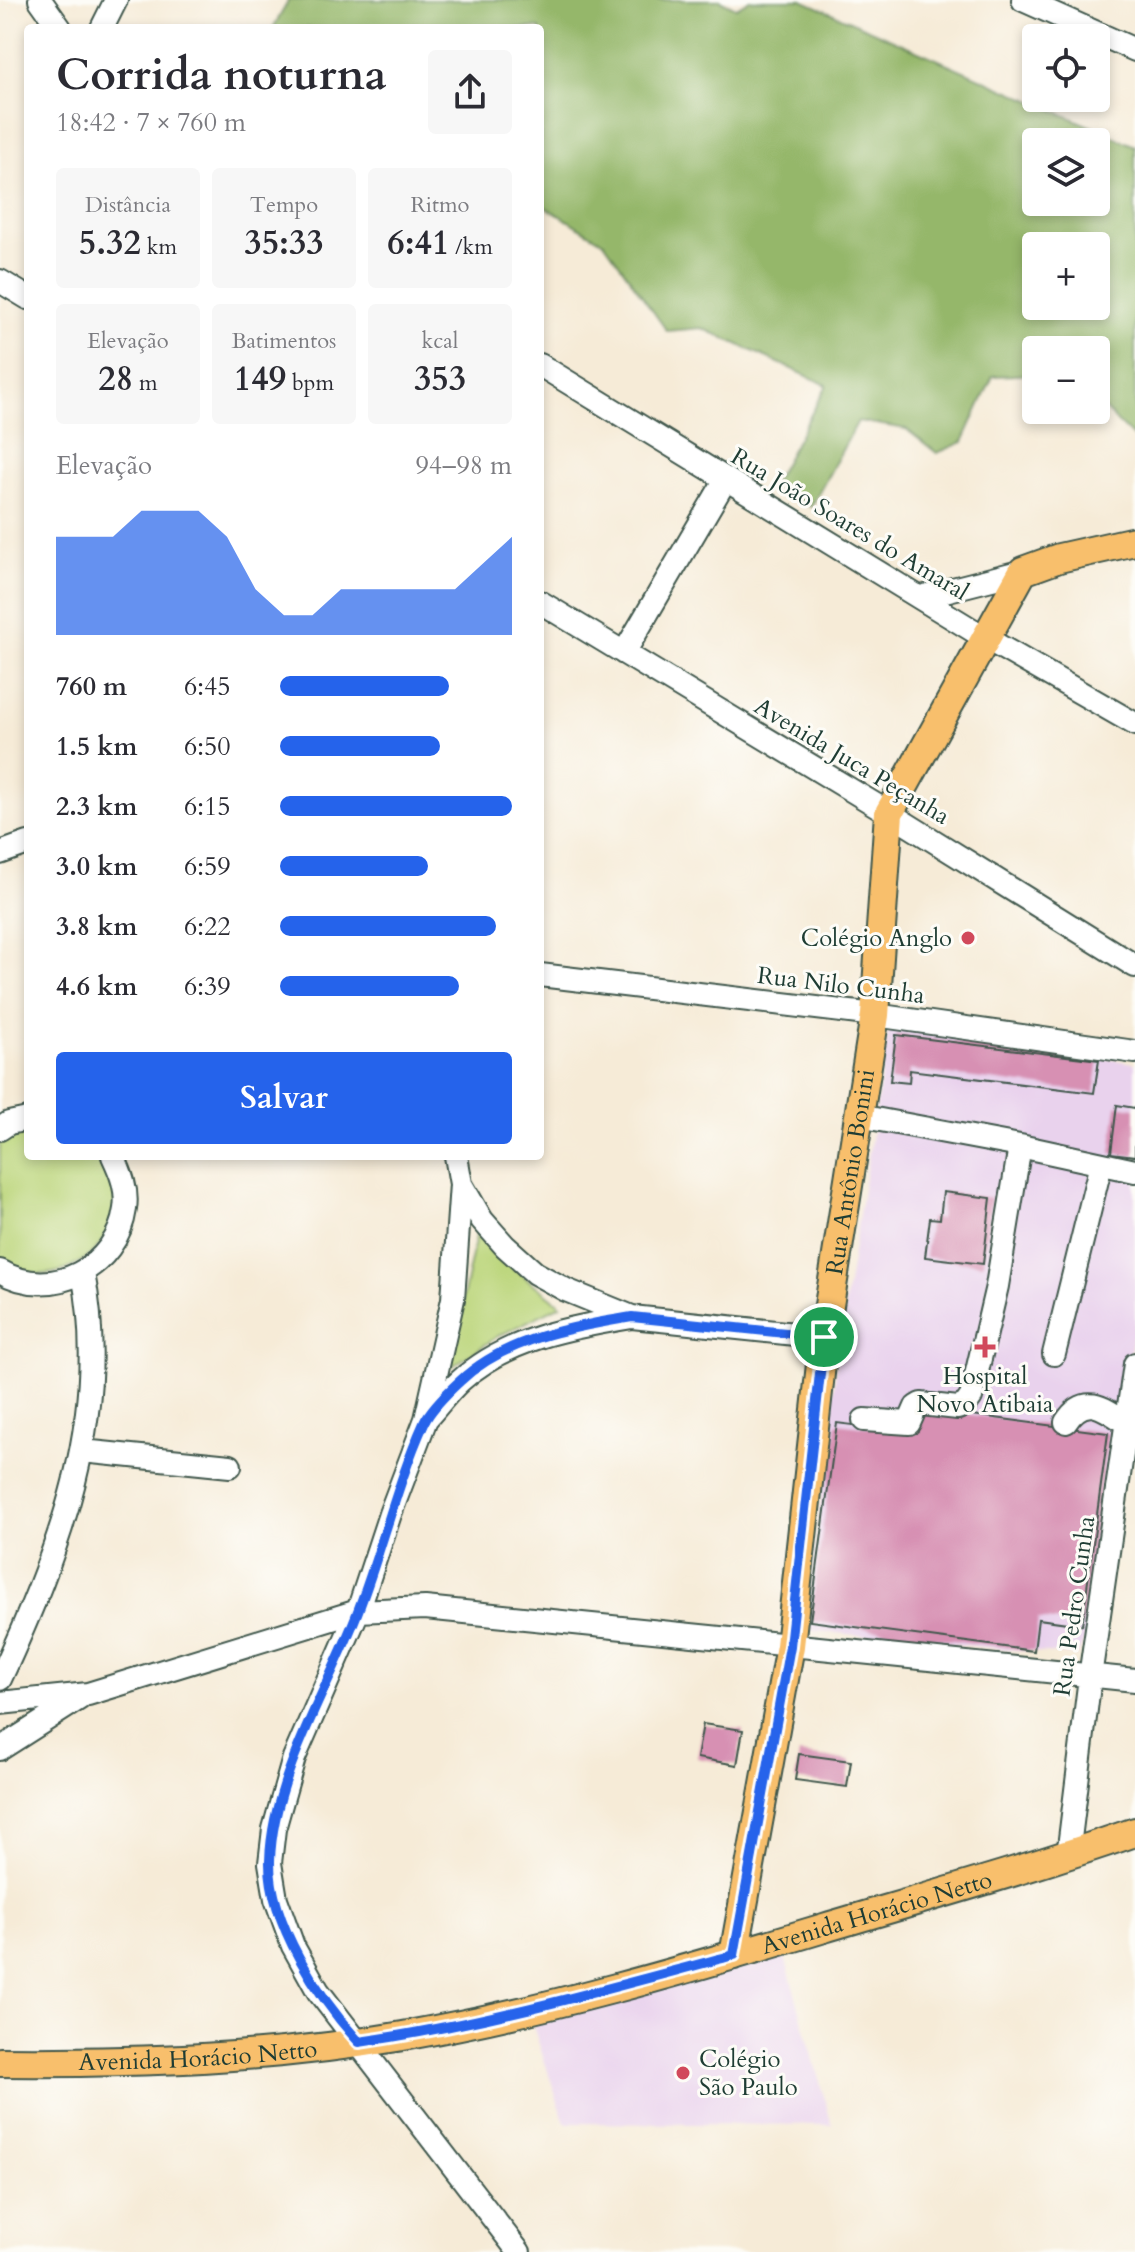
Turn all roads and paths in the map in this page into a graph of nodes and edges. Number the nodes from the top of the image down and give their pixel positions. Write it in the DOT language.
graph roads {
  1 [pos="40,0"];
  2 [pos="116,0"];
  3 [pos="1023,0"];
  4 [pos="57,24"];
  5 [pos="104,24"];
  6 [pos="1135,50"];
  7 [pos="0,281"];
  8 [pos="24,296"];
  9 [pos="544,367"];
  10 [pos="726,479"];
  11 [pos="1135,541"];
  12 [pos="1023,571"];
  13 [pos="921,597"];
  14 [pos="544,604"];
  15 [pos="987,639"];
  16 [pos="624,653"];
  17 [pos="1135,724"];
  18 [pos="889,813"];
  19 [pos="24,844"];
  20 [pos="0,853"];
  21 [pos="1135,966"];
  22 [pos="544,975"];
  23 [pos="875,1015"];
  24 [pos="1135,1052"];
  25 [pos="859,1116"];
  26 [pos="24,1120"];
  27 [pos="0,1129"];
  28 [pos="1020,1146"];
  29 [pos="115,1160"];
  30 [pos="457,1160"];
  31 [pos="1101,1164"];
  32 [pos="1135,1171"];
  33 [pos="461,1184"];
  34 [pos="83,1273"];
  35 [pos="4,1281"];
  36 [pos="566,1290"];
  37 [pos="632,1317"];
  38 [pos="570,1327"];
  39 [pos="824,1337"];
  40 [pos="1054,1354"];
  41 [pos="1135,1364"];
  42 [pos="426,1419"];
  43 [pos="864,1420"];
  44 [pos="1066,1422"];
  45 [pos="1126,1423"];
  46 [pos="82,1451"];
  47 [pos="230,1466"];
  48 [pos="358,1611"];
  49 [pos="790,1646"];
  50 [pos="1090,1677"];
  51 [pos="0,1679"];
  52 [pos="1135,1680"];
  53 [pos="88,1694"];
  54 [pos="0,1703"];
  55 [pos="0,1749"];
  56 [pos="1135,1832"];
  57 [pos="1068,1855"];
  58 [pos="734,1955"];
  59 [pos="359,2042"];
  60 [pos="0,2062"];
  61 [pos="519,2252"];
  1 -- 4 [label="street"];
  2 -- 5 [label="street"];
  3 -- 6 [label="street"];
  7 -- 8 [label="street"];
  9 -- 10 [label="street, Rua João Soares do Amaral"];
  10 -- 13 [label="street, Rua João Soares do Amaral"];
  10 -- 16 [label="street"];
  11 -- 12 [label="main road"];
  12 -- 13 [label="street"];
  12 -- 15 [label="main road"];
  13 -- 15 [label="street, Rua João Soares do Amaral"];
  14 -- 16 [label="street, Avenida Juca Peçanha"];
  15 -- 17 [label="street, Rua João Soares do Amaral"];
  15 -- 18 [label="main road"];
  16 -- 18 [label="street, Avenida Juca Peçanha"];
  18 -- 21 [label="street, Avenida Juca Peçanha"];
  18 -- 23 [label="main road, Rua Antônio Bonini"];
  19 -- 20 [label="street"];
  22 -- 23 [label="street, Rua Nilo Cunha"];
  23 -- 24 [label="street, Rua Nilo Cunha"];
  23 -- 25 [label="main road, Rua Antônio Bonini"];
  25 -- 28 [label="street"];
  25 -- 39 [label="main road, Rua Antônio Bonini"];
  26 -- 27 [label="street"];
  28 -- 31 [label="street"];
  28 -- 43 [label="street"];
  29 -- 34 [label="street"];
  30 -- 33 [label="street"];
  31 -- 32 [label="street"];
  31 -- 40 [label="street"];
  33 -- 36 [label="street"];
  33 -- 42 [label="street"];
  34 -- 35 [label="street"];
  34 -- 46 [label="street"];
  36 -- 37 [label="street"];
  36 -- 38 [label="street"];
  37 -- 38 [label="street"];
  37 -- 39 [label="street"];
  38 -- 42 [label="street"];
  39 -- 49 [label="main road, Rua Antônio Bonini"];
  41 -- 45 [label="street, Rua Pedro Cunha"];
  42 -- 48 [label="street"];
  44 -- 45 [label="street"];
  45 -- 50 [label="street, Rua Pedro Cunha"];
  46 -- 47 [label="street"];
  46 -- 51 [label="street"];
  48 -- 49 [label="street"];
  48 -- 53 [label="street"];
  48 -- 59 [label="street"];
  49 -- 50 [label="street"];
  49 -- 58 [label="main road, Rua Antônio Bonini"];
  50 -- 52 [label="street"];
  50 -- 57 [label="street, Rua Pedro Cunha"];
  53 -- 54 [label="street"];
  53 -- 55 [label="street"];
  56 -- 57 [label="main road, Avenida Horácio Netto"];
  57 -- 58 [label="main road, Avenida Horácio Netto"];
  58 -- 59 [label="main road, Avenida Horácio Netto"];
  59 -- 60 [label="main road, Avenida Horácio Netto"];
  59 -- 61 [label="street"];
}
